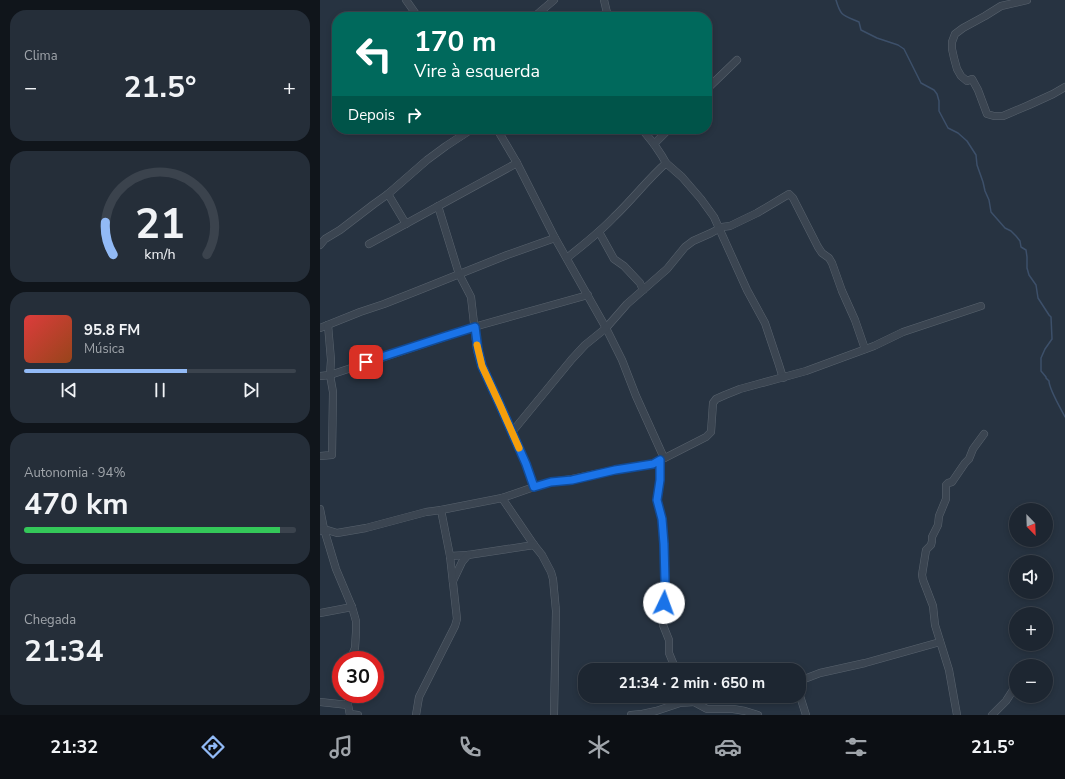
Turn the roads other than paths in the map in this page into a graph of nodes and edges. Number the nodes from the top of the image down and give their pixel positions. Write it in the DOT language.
graph roads {
  1 [pos="406,0"];
  2 [pos="554,0"];
  3 [pos="604,0"];
  4 [pos="1027,0"];
  5 [pos="414,12"];
  6 [pos="540,12"];
  7 [pos="607,12"];
  8 [pos="737,60"];
  9 [pos="712,84"];
  10 [pos="1065,87"];
  11 [pos="464,134"];
  12 [pos="500,134"];
  13 [pos="646,134"];
  14 [pos="663,134"];
  15 [pos="654,144"];
  16 [pos="517,163"];
  17 [pos="666,163"];
  18 [pos="388,194"];
  19 [pos="438,206"];
  20 [pos="406,224"];
  21 [pos="720,228"];
  22 [pos="599,232"];
  23 [pos="555,238"];
  24 [pos="369,244"];
  25 [pos="320,245"];
  26 [pos="567,258"];
  27 [pos="459,274"];
  28 [pos="643,290"];
  29 [pos="588,295"];
  30 [pos="981,306"];
  31 [pos="328,325"];
  32 [pos="475,327"];
  33 [pos="320,328"];
  34 [pos="606,328"];
  35 [pos="866,349"];
  36 [pos="330,375"];
  37 [pos="320,376"];
  38 [pos="783,378"];
  39 [pos="512,432"];
  40 [pos="984,434"];
  41 [pos="320,456"];
  42 [pos="662,459"];
  43 [pos="534,487"];
  44 [pos="502,498"];
  45 [pos="320,509"];
  46 [pos="441,510"];
  47 [pos="322,530"];
  48 [pos="534,545"];
  49 [pos="468,555"];
  50 [pos="450,556"];
  51 [pos="453,583"];
  52 [pos="352,607"];
  53 [pos="320,613"];
  54 [pos="940,642"];
  55 [pos="354,651"];
  56 [pos="673,663"];
  57 [pos="1009,697"];
  58 [pos="320,702"];
  59 [pos="680,703"];
  60 [pos="696,703"];
  61 [pos="348,705"];
  62 [pos="350,715"];
  63 [pos="358,715"];
  64 [pos="416,715"];
  65 [pos="554,715"];
  66 [pos="631,715"];
  67 [pos="758,715"];
  68 [pos="806,715"];
  69 [pos="957,715"];
  70 [pos="992,715"];
  1 -- 5 [label="street"];
  2 -- 6 [label="street"];
  3 -- 7 [label="street"];
  4 -- 10 [label="street"];
  8 -- 9 [label="street"];
  11 -- 18 [label="street"];
  12 -- 16 [label="street"];
  13 -- 15 [label="street"];
  14 -- 15 [label="street"];
  15 -- 17 [label="street"];
  16 -- 19 [label="street"];
  16 -- 23 [label="street"];
  17 -- 21 [label="street"];
  17 -- 22 [label="street"];
  18 -- 20 [label="street"];
  18 -- 25 [label="street"];
  19 -- 20 [label="street"];
  19 -- 27 [label="street"];
  20 -- 24 [label="street"];
  21 -- 28 [label="street"];
  21 -- 35 [label="street"];
  21 -- 38 [label="street"];
  22 -- 26 [label="street"];
  22 -- 28 [label="street"];
  23 -- 26 [label="street"];
  23 -- 27 [label="street"];
  26 -- 29 [label="street"];
  27 -- 31 [label="street"];
  27 -- 32 [label="street"];
  28 -- 34 [label="street"];
  29 -- 32 [label="street"];
  29 -- 34 [label="street"];
  30 -- 35 [label="street"];
  31 -- 33 [label="street"];
  31 -- 36 [label="street"];
  32 -- 36 [label="street"];
  32 -- 39 [label="street"];
  34 -- 39 [label="street"];
  34 -- 42 [label="street"];
  35 -- 38 [label="street"];
  36 -- 37 [label="street"];
  36 -- 41 [label="street"];
  38 -- 42 [label="street"];
  39 -- 43 [label="street"];
  40 -- 54 [label="street"];
  42 -- 43 [label="street"];
  42 -- 56 [label="street"];
  43 -- 44 [label="street"];
  44 -- 46 [label="street"];
  44 -- 48 [label="street"];
  45 -- 47 [label="street"];
  46 -- 47 [label="street"];
  46 -- 50 [label="street"];
  47 -- 52 [label="street"];
  48 -- 49 [label="street"];
  48 -- 65 [label="street"];
  49 -- 50 [label="street"];
  49 -- 51 [label="street"];
  50 -- 51 [label="street"];
  51 -- 64 [label="street"];
  52 -- 53 [label="street"];
  52 -- 55 [label="street"];
  54 -- 68 [label="street"];
  54 -- 69 [label="street"];
  57 -- 70 [label="street"];
  58 -- 61 [label="street"];
  59 -- 66 [label="street"];
  60 -- 67 [label="street"];
  61 -- 62 [label="street"];
  62 -- 63 [label="street"];
}
